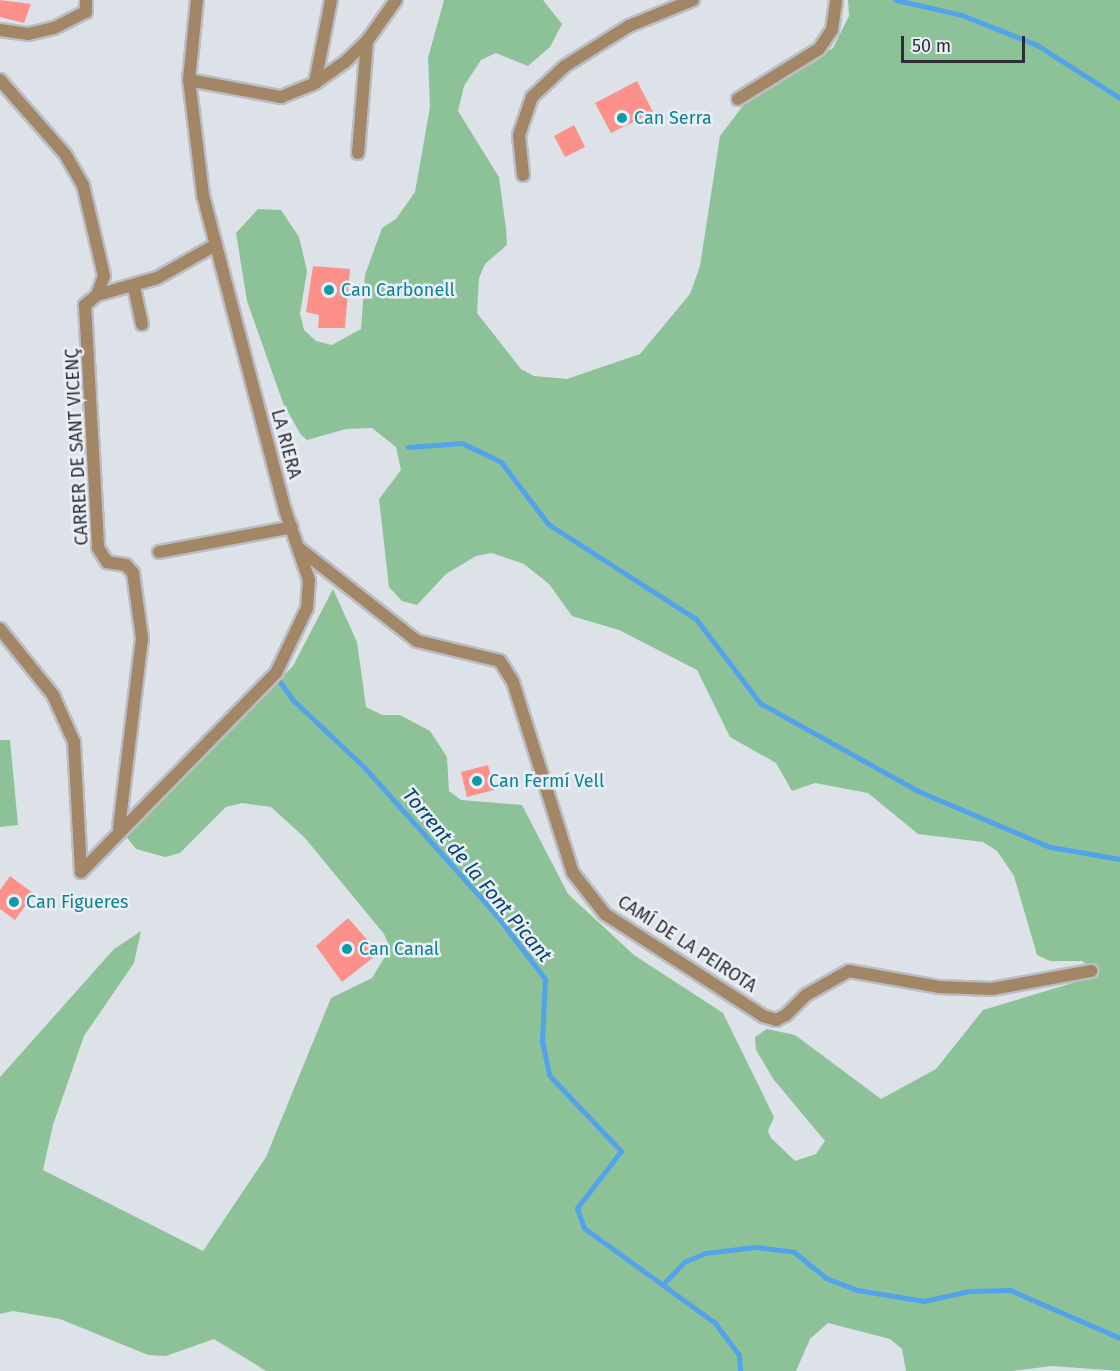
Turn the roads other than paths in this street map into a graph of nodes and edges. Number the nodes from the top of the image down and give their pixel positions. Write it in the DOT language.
graph roads {
  1 [pos="197,0"];
  2 [pos="331,0"];
  3 [pos="396,0"];
  4 [pos="693,0"];
  5 [pos="836,0"];
  6 [pos="86,6"];
  7 [pos="0,30"];
  8 [pos="368,40"];
  9 [pos="0,80"];
  10 [pos="189,80"];
  11 [pos="315,83"];
  12 [pos="738,99"];
  13 [pos="358,153"];
  14 [pos="523,175"];
  15 [pos="215,245"];
  16 [pos="134,287"];
  17 [pos="98,295"];
  18 [pos="142,324"];
  19 [pos="292,527"];
  20 [pos="300,549"];
  21 [pos="159,552"];
  22 [pos="0,629"];
  23 [pos="119,828"];
  24 [pos="1091,971"];
  1 -- 10 [label="street, LA RIERA"];
  2 -- 11 [label="street"];
  3 -- 8 [label="street"];
  4 -- 14 [label="street"];
  5 -- 12 [label="street"];
  6 -- 7 [label="street"];
  8 -- 11 [label="street"];
  8 -- 13 [label="street"];
  9 -- 17 [label="street, CARRER DE SANT VICENÇ"];
  10 -- 11 [label="street"];
  10 -- 15 [label="street, LA RIERA"];
  15 -- 16 [label="street"];
  15 -- 19 [label="street, LA RIERA"];
  16 -- 17 [label="street"];
  16 -- 18 [label="street"];
  17 -- 23 [label="street, CARRER DE SANT VICENÇ"];
  19 -- 20 [label="street, LA RIERA"];
  19 -- 21 [label="street"];
  20 -- 23 [label="street, LA RIERA"];
  20 -- 24 [label="street, CAMÍ DE LA PEIROTA"];
  22 -- 23 [label="street, LA RIERA"];
}
